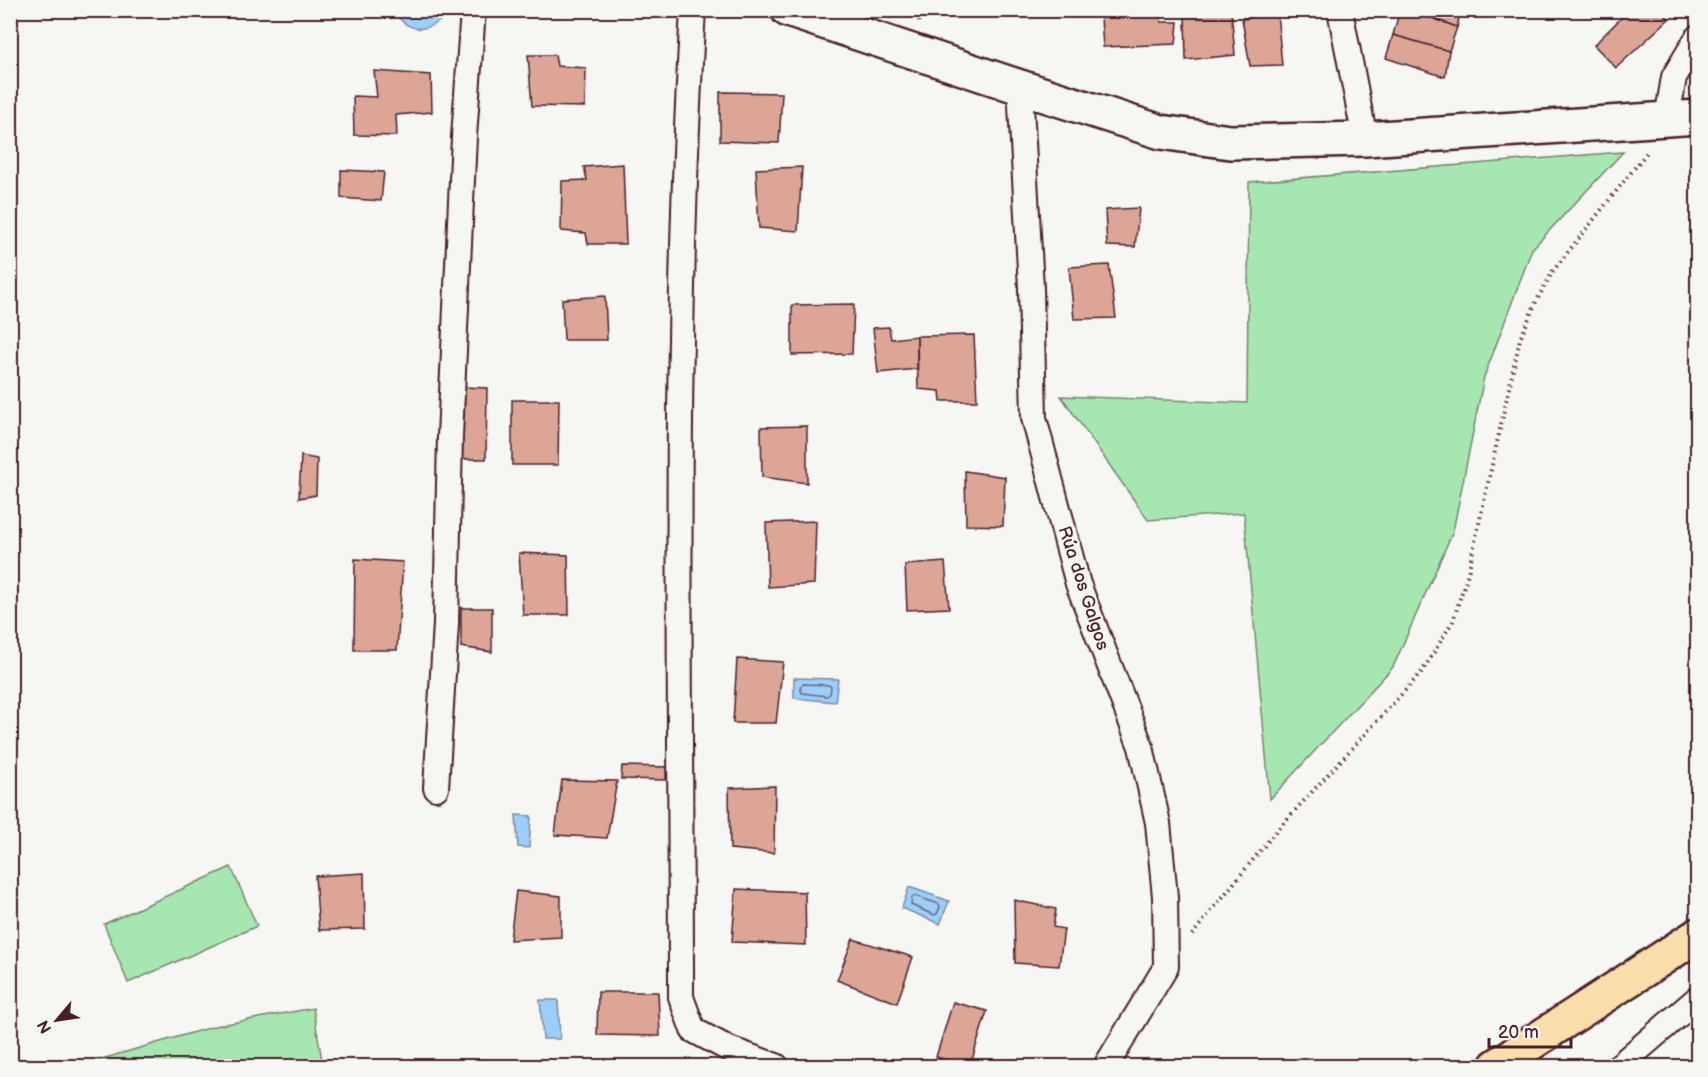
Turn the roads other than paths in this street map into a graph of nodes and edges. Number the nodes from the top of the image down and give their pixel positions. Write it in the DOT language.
graph roads {
  1 [pos="473,10"];
  2 [pos="693,10"];
  3 [pos="789,10"];
  4 [pos="1340,10"];
  5 [pos="1698,37"];
  6 [pos="1020,87"];
  7 [pos="1682,118"];
  8 [pos="1365,139"];
  9 [pos="436,788"];
  10 [pos="1698,935"];
  11 [pos="1698,998"];
  12 [pos="776,1066"];
  13 [pos="1106,1066"];
  14 [pos="1496,1066"];
  15 [pos="1619,1066"];
  1 -- 9 [label="street"];
  2 -- 12 [label="street"];
  3 -- 6 [label="street"];
  4 -- 8 [label="street"];
  5 -- 7 [label="street"];
  6 -- 8 [label="street"];
  6 -- 13 [label="street, Rúa dos Galgos"];
  7 -- 8 [label="street"];
  10 -- 14 [label="highway"];
  11 -- 15 [label="street"];
}
